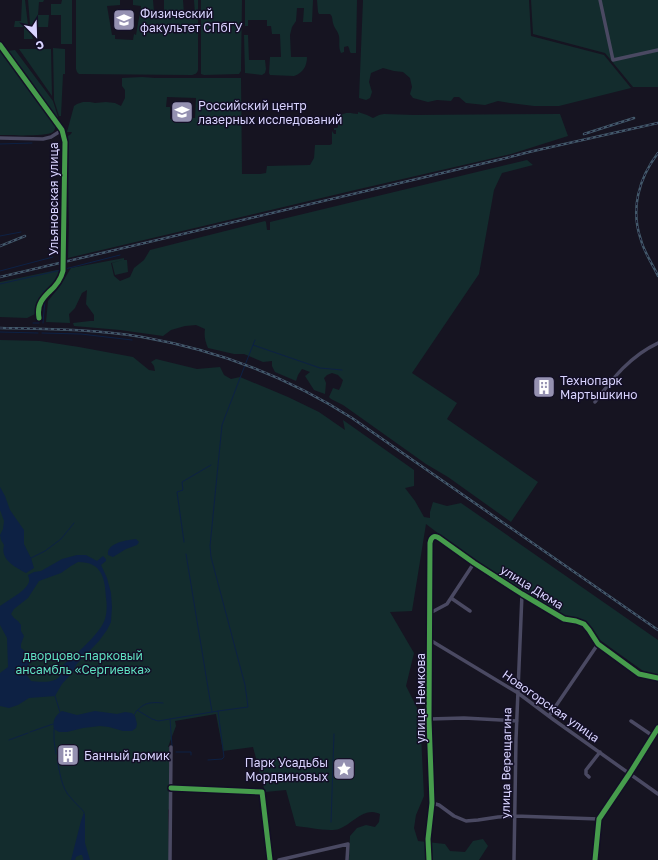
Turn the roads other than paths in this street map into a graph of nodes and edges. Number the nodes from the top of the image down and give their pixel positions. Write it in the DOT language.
graph roads {
  1 [pos="600,0"];
  2 [pos="0,45"];
  3 [pos="658,50"];
  4 [pos="62,130"];
  5 [pos="0,138"];
  6 [pos="39,318"];
  7 [pos="658,343"];
  8 [pos="595,402"];
  9 [pos="433,537"];
  10 [pos="474,563"];
  11 [pos="522,594"];
  12 [pos="451,598"];
  13 [pos="470,611"];
  14 [pos="430,613"];
  15 [pos="430,640"];
  16 [pos="598,644"];
  17 [pos="658,678"];
  18 [pos="518,693"];
  19 [pos="549,716"];
  20 [pos="429,719"];
  21 [pos="517,721"];
  22 [pos="631,721"];
  23 [pos="658,728"];
  24 [pos="653,736"];
  25 [pos="171,747"];
  26 [pos="600,752"];
  27 [pos="630,773"];
  28 [pos="589,778"];
  29 [pos="171,788"];
  30 [pos="658,794"];
  31 [pos="432,803"];
  32 [pos="515,816"];
  33 [pos="599,819"];
  34 [pos="170,860"];
  35 [pos="270,860"];
  36 [pos="279,860"];
  37 [pos="347,860"];
  38 [pos="429,860"];
  39 [pos="514,860"];
  40 [pos="595,860"];
  1 -- 3 [label="street"];
  2 -- 4 [label="street, Ульяновская улица"];
  4 -- 5 [label="street"];
  4 -- 6 [label="street, Ульяновская улица"];
  7 -- 8 [label="street"];
  9 -- 10 [label="street, улица Дюма"];
  9 -- 14 [label="street, улица Немкова"];
  10 -- 11 [label="street, улица Дюма"];
  10 -- 12 [label="street"];
  11 -- 16 [label="street, улица Дюма"];
  11 -- 18 [label="street, улица Верещагина"];
  12 -- 13 [label="street"];
  12 -- 14 [label="street"];
  14 -- 15 [label="street, улица Немкова"];
  15 -- 18 [label="street, Новогорская улица"];
  15 -- 20 [label="street, улица Немкова"];
  16 -- 17 [label="street, улица Дюма"];
  16 -- 19 [label="street"];
  18 -- 19 [label="street, Новогорская улица"];
  18 -- 21 [label="street, улица Верещагина"];
  19 -- 26 [label="street, Новогорская улица"];
  20 -- 21 [label="street"];
  20 -- 31 [label="street, улица Немкова"];
  21 -- 32 [label="street, улица Верещагина"];
  22 -- 24 [label="street"];
  23 -- 24 [label="street"];
  24 -- 27 [label="street"];
  25 -- 29 [label="street"];
  26 -- 27 [label="street, Новогорская улица"];
  26 -- 28 [label="street"];
  27 -- 30 [label="street, Новогорская улица"];
  27 -- 33 [label="street"];
  29 -- 34 [label="street"];
  29 -- 35 [label="street"];
  31 -- 32 [label="street"];
  31 -- 38 [label="street, улица Немкова"];
  32 -- 33 [label="street"];
  32 -- 39 [label="street, улица Верещагина"];
  33 -- 40 [label="street"];
  36 -- 37 [label="street"];
}
